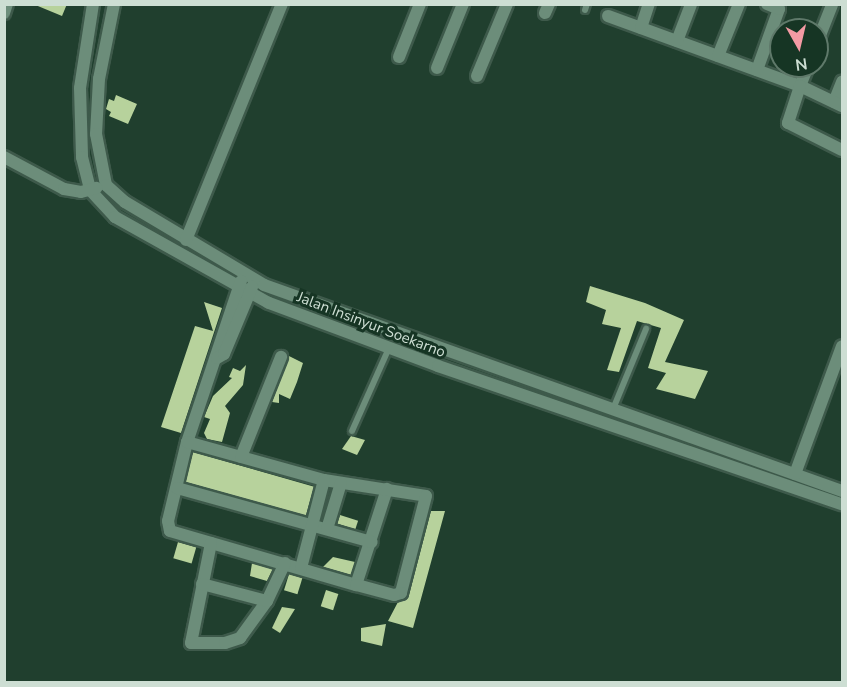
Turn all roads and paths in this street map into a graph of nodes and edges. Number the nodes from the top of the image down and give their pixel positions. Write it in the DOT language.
graph roads {
  1 [pos="7,4"];
  2 [pos="93,4"];
  3 [pos="114,4"];
  4 [pos="282,4"];
  5 [pos="420,4"];
  6 [pos="463,4"];
  7 [pos="507,4"];
  8 [pos="650,4"];
  9 [pos="691,4"];
  10 [pos="739,4"];
  11 [pos="767,4"];
  12 [pos="4,13"];
  13 [pos="608,16"];
  14 [pos="641,28"];
  15 [pos="677,41"];
  16 [pos="718,56"];
  17 [pos="399,57"];
  18 [pos="82,65"];
  19 [pos="101,68"];
  20 [pos="437,68"];
  21 [pos="757,70"];
  22 [pos="477,76"];
  23 [pos="803,78"];
  24 [pos="843,82"];
  25 [pos="800,86"];
  26 [pos="838,104"];
  27 [pos="843,150"];
  28 [pos="4,158"];
  29 [pos="105,184"];
  30 [pos="90,190"];
  31 [pos="186,240"];
  32 [pos="243,274"];
  33 [pos="255,280"];
  34 [pos="244,291"];
  35 [pos="646,329"];
  36 [pos="843,346"];
  37 [pos="389,348"];
  38 [pos="282,357"];
  39 [pos="482,365"];
  40 [pos="476,378"];
  41 [pos="613,410"];
  42 [pos="352,431"];
  43 [pos="188,442"];
  44 [pos="241,457"];
  45 [pos="795,474"];
  46 [pos="324,480"];
  47 [pos="341,483"];
  48 [pos="177,488"];
  49 [pos="387,489"];
  50 [pos="843,491"];
  51 [pos="843,504"];
  52 [pos="312,526"];
  53 [pos="327,530"];
  54 [pos="372,542"];
  55 [pos="211,543"];
  56 [pos="285,563"];
  57 [pos="301,568"];
  58 [pos="202,584"];
  59 [pos="356,585"];
  60 [pos="267,601"];
  1 -- 12 [label="street"];
  2 -- 18 [label="street"];
  3 -- 19 [label="street"];
  4 -- 31 [label="street"];
  5 -- 17 [label="street"];
  6 -- 20 [label="street"];
  7 -- 22 [label="street"];
  8 -- 14 [label="street"];
  9 -- 15 [label="street"];
  10 -- 16 [label="street"];
  11 -- 21 [label="street"];
  13 -- 14 [label="street"];
  14 -- 15 [label="street"];
  15 -- 16 [label="street"];
  16 -- 21 [label="street"];
  18 -- 19 [label="street"];
  18 -- 30 [label="street"];
  19 -- 29 [label="street"];
  21 -- 25 [label="street"];
  23 -- 25 [label="street"];
  24 -- 26 [label="street"];
  25 -- 26 [label="street"];
  25 -- 27 [label="street"];
  28 -- 30 [label="street"];
  29 -- 30 [label="street"];
  29 -- 31 [label="street, Jalan Insinyur Soekarno"];
  30 -- 34 [label="street, Jalan Insinyur Soekarno"];
  31 -- 32 [label="street, Jalan Insinyur Soekarno"];
  32 -- 33 [label="street, Jalan Insinyur Soekarno"];
  32 -- 34 [label="street"];
  33 -- 34 [label="street"];
  33 -- 39 [label="street, Jalan Insinyur Soekarno"];
  34 -- 37 [label="street, Jalan Insinyur Soekarno"];
  34 -- 43 [label="street"];
  35 -- 41 [label="lane"];
  36 -- 45 [label="street"];
  37 -- 40 [label="street, Jalan Insinyur Soekarno"];
  37 -- 42 [label="lane"];
  38 -- 44 [label="street"];
  39 -- 40 [label="street"];
  39 -- 41 [label="street, Jalan Insinyur Soekarno"];
  40 -- 51 [label="street, Jalan Insinyur Soekarno"];
  41 -- 45 [label="street, Jalan Insinyur Soekarno"];
  43 -- 44 [label="street"];
  43 -- 48 [label="street"];
  44 -- 46 [label="street"];
  45 -- 50 [label="street, Jalan Insinyur Soekarno"];
  46 -- 47 [label="street"];
  46 -- 52 [label="street"];
  47 -- 49 [label="street"];
  47 -- 53 [label="street"];
  48 -- 52 [label="street"];
  48 -- 55 [label="street"];
  49 -- 54 [label="street"];
  49 -- 59 [label="street"];
  52 -- 53 [label="street"];
  52 -- 57 [label="street"];
  53 -- 54 [label="street"];
  54 -- 59 [label="street"];
  55 -- 56 [label="street"];
  55 -- 58 [label="street"];
  56 -- 57 [label="street"];
  56 -- 60 [label="street"];
  57 -- 59 [label="street"];
  58 -- 60 [label="street"];
  58 -- 60 [label="street"];
}
